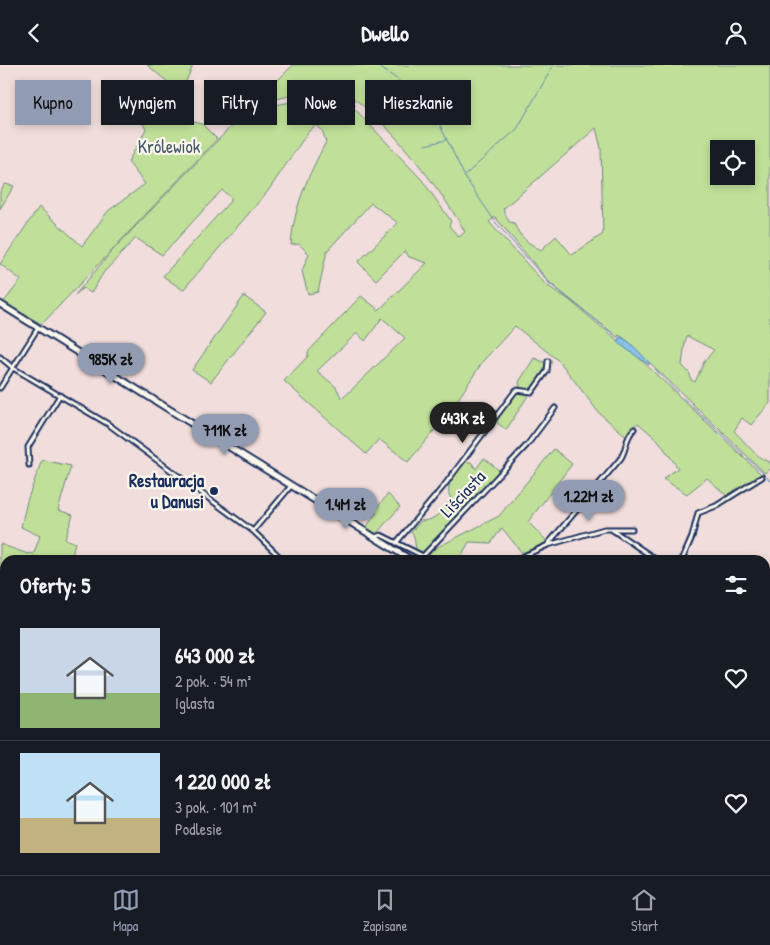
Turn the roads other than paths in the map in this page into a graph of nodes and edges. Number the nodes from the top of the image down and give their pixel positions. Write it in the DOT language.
graph roads {
  1 [pos="0,304"];
  2 [pos="38,328"];
  3 [pos="0,357"];
  4 [pos="548,361"];
  5 [pos="13,368"];
  6 [pos="0,388"];
  7 [pos="60,395"];
  8 [pos="555,408"];
  9 [pos="634,429"];
  10 [pos="29,465"];
  11 [pos="762,477"];
  12 [pos="292,484"];
  13 [pos="612,529"];
  14 [pos="632,529"];
  15 [pos="253,531"];
  16 [pos="375,537"];
  17 [pos="396,543"];
  18 [pos="548,545"];
  19 [pos="278,555"];
  20 [pos="403,555"];
  21 [pos="421,555"];
  22 [pos="424,555"];
  23 [pos="526,555"];
  24 [pos="650,555"];
  25 [pos="684,555"];
  1 -- 2 [label="street"];
  2 -- 5 [label="street"];
  2 -- 12 [label="street"];
  3 -- 5 [label="street"];
  4 -- 17 [label="street"];
  5 -- 6 [label="street"];
  5 -- 7 [label="street"];
  7 -- 10 [label="street"];
  7 -- 15 [label="street"];
  8 -- 22 [label="street, Liściasta"];
  9 -- 18 [label="street"];
  11 -- 25 [label="street"];
  12 -- 15 [label="street"];
  12 -- 16 [label="street"];
  13 -- 14 [label="street"];
  13 -- 18 [label="street"];
  13 -- 24 [label="street"];
  15 -- 19 [label="street"];
  16 -- 17 [label="street, Liściasta"];
  16 -- 20 [label="street"];
  17 -- 21 [label="street, Liściasta"];
  18 -- 23 [label="street"];
}
